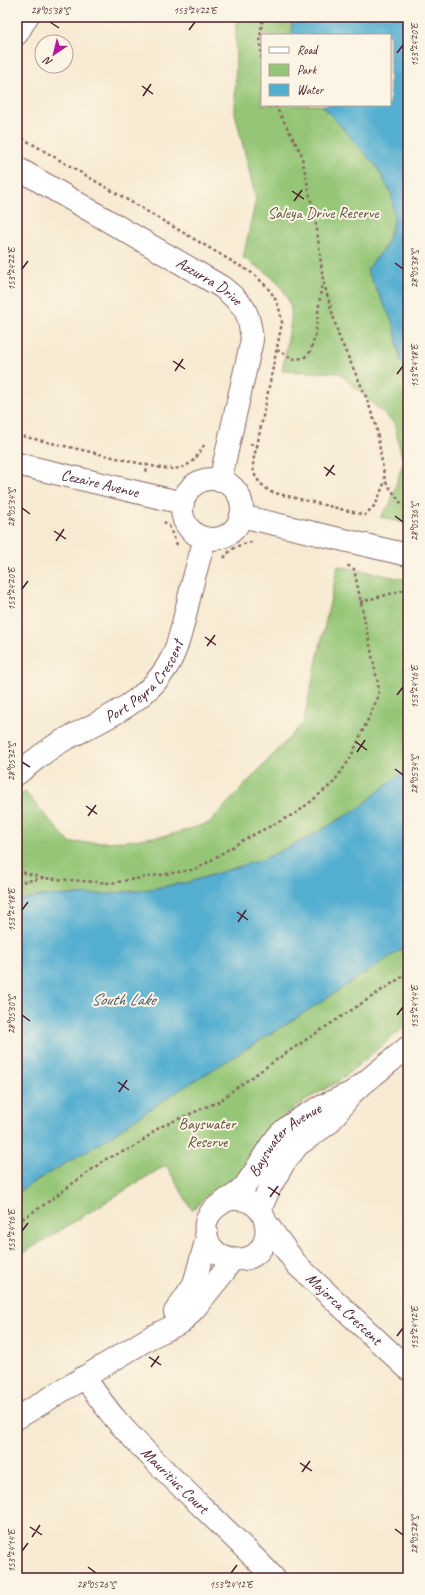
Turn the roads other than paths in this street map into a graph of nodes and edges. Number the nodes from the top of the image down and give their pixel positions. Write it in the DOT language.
graph roads {
  1 [pos="27,17"];
  2 [pos="17,34"];
  3 [pos="17,168"];
  4 [pos="17,464"];
  5 [pos="220,481"];
  6 [pos="183,502"];
  7 [pos="241,516"];
  8 [pos="205,538"];
  9 [pos="408,555"];
  10 [pos="17,774"];
  11 [pos="408,1047"];
  12 [pos="353,1092"];
  13 [pos="226,1200"];
  14 [pos="263,1217"];
  15 [pos="207,1238"];
  16 [pos="255,1254"];
  17 [pos="231,1260"];
  18 [pos="297,1265"];
  19 [pos="150,1337"];
  20 [pos="408,1369"];
  21 [pos="84,1377"];
  22 [pos="17,1418"];
  23 [pos="274,1578"];
  1 -- 2 [label="street"];
  3 -- 5 [label="street, Azzurra Drive"];
  4 -- 6 [label="street, Cezaire Avenue"];
  5 -- 6 [label="street"];
  5 -- 7 [label="street"];
  6 -- 8 [label="street"];
  7 -- 8 [label="street"];
  7 -- 9 [label="street"];
  8 -- 10 [label="street, Port Peyra Crescent"];
  11 -- 12 [label="street, Bayswater Avenue"];
  12 -- 13 [label="street, Bayswater Avenue"];
  12 -- 14 [label="street, Bayswater Avenue"];
  13 -- 14 [label="street, Bayswater Avenue"];
  13 -- 15 [label="street, Bayswater Avenue"];
  14 -- 16 [label="street, Bayswater Avenue"];
  14 -- 18 [label="street, Majorca Crescent"];
  15 -- 17 [label="street"];
  15 -- 19 [label="street, Bayswater Avenue"];
  16 -- 17 [label="street"];
  16 -- 18 [label="street, Majorca Crescent"];
  17 -- 19 [label="street, Bayswater Avenue"];
  18 -- 20 [label="street, Majorca Crescent"];
  19 -- 21 [label="street, Bayswater Avenue"];
  21 -- 22 [label="street, Bayswater Avenue"];
  21 -- 23 [label="street, Mauritius Court"];
}
